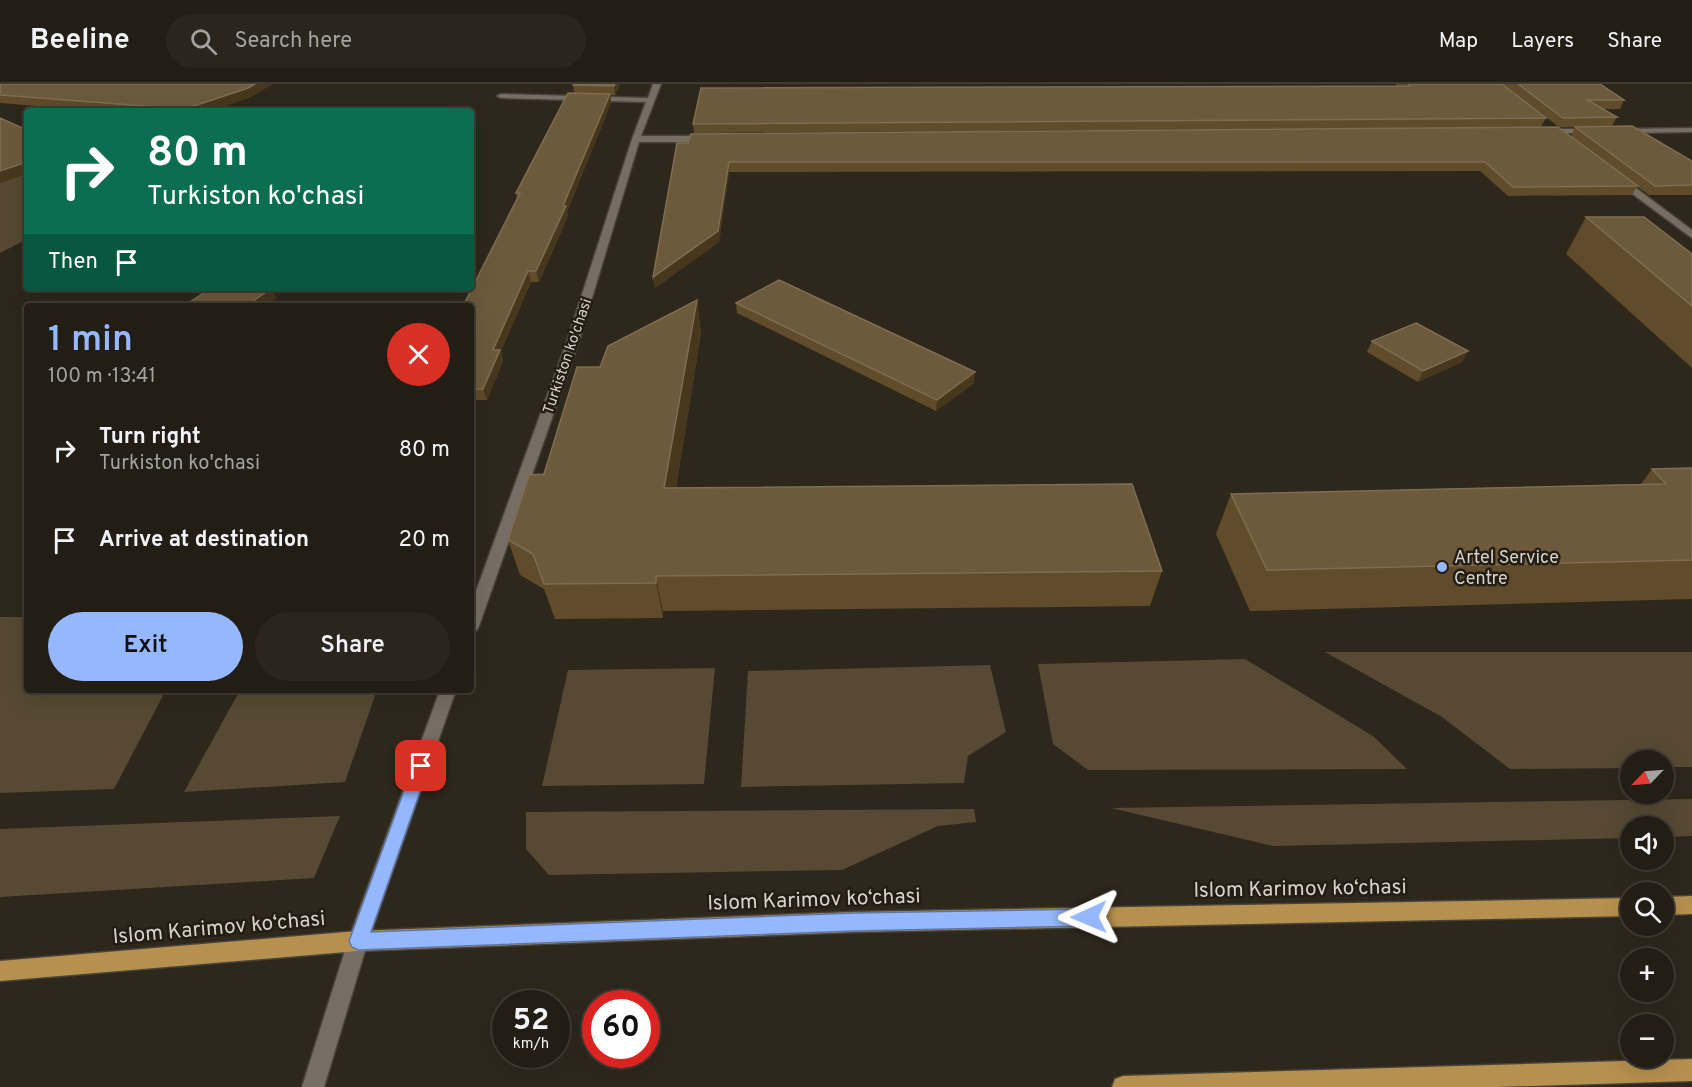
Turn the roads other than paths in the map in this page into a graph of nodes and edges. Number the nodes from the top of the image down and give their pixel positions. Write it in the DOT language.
graph roads {
  1 [pos="657,84"];
  2 [pos="501,96"];
  3 [pos="651,100"];
  4 [pos="1546,125"];
  5 [pos="1692,130"];
  6 [pos="1555,131"];
  7 [pos="1601,131"];
  8 [pos="1612,131"];
  9 [pos="1531,132"];
  10 [pos="1564,138"];
  11 [pos="720,139"];
  12 [pos="636,140"];
  13 [pos="1610,173"];
  14 [pos="1692,235"];
  15 [pos="474,618"];
  16 [pos="447,693"];
  17 [pos="1692,905"];
  18 [pos="1674,906"];
  19 [pos="1620,907"];
  20 [pos="358,941"];
  21 [pos="0,971"];
  22 [pos="1692,1070"];
  23 [pos="313,1087"];
  24 [pos="1123,1087"];
  1 -- 3 [label="street, Turkiston ko'chasi"];
  2 -- 3 [label="street"];
  3 -- 12 [label="street, Turkiston ko'chasi"];
  4 -- 6 [label="street"];
  5 -- 8 [label="street"];
  6 -- 7 [label="street"];
  6 -- 9 [label="street"];
  6 -- 10 [label="street"];
  11 -- 12 [label="street"];
  12 -- 15 [label="street, Turkiston ko'chasi"];
  13 -- 14 [label="street"];
  16 -- 20 [label="street"];
  17 -- 18 [label="main road"];
  19 -- 20 [label="main road, Islom Karimov ko‘chasi"];
  20 -- 21 [label="main road, Islom Karimov ko‘chasi"];
  20 -- 23 [label="street"];
  22 -- 24 [label="main road"];
}
